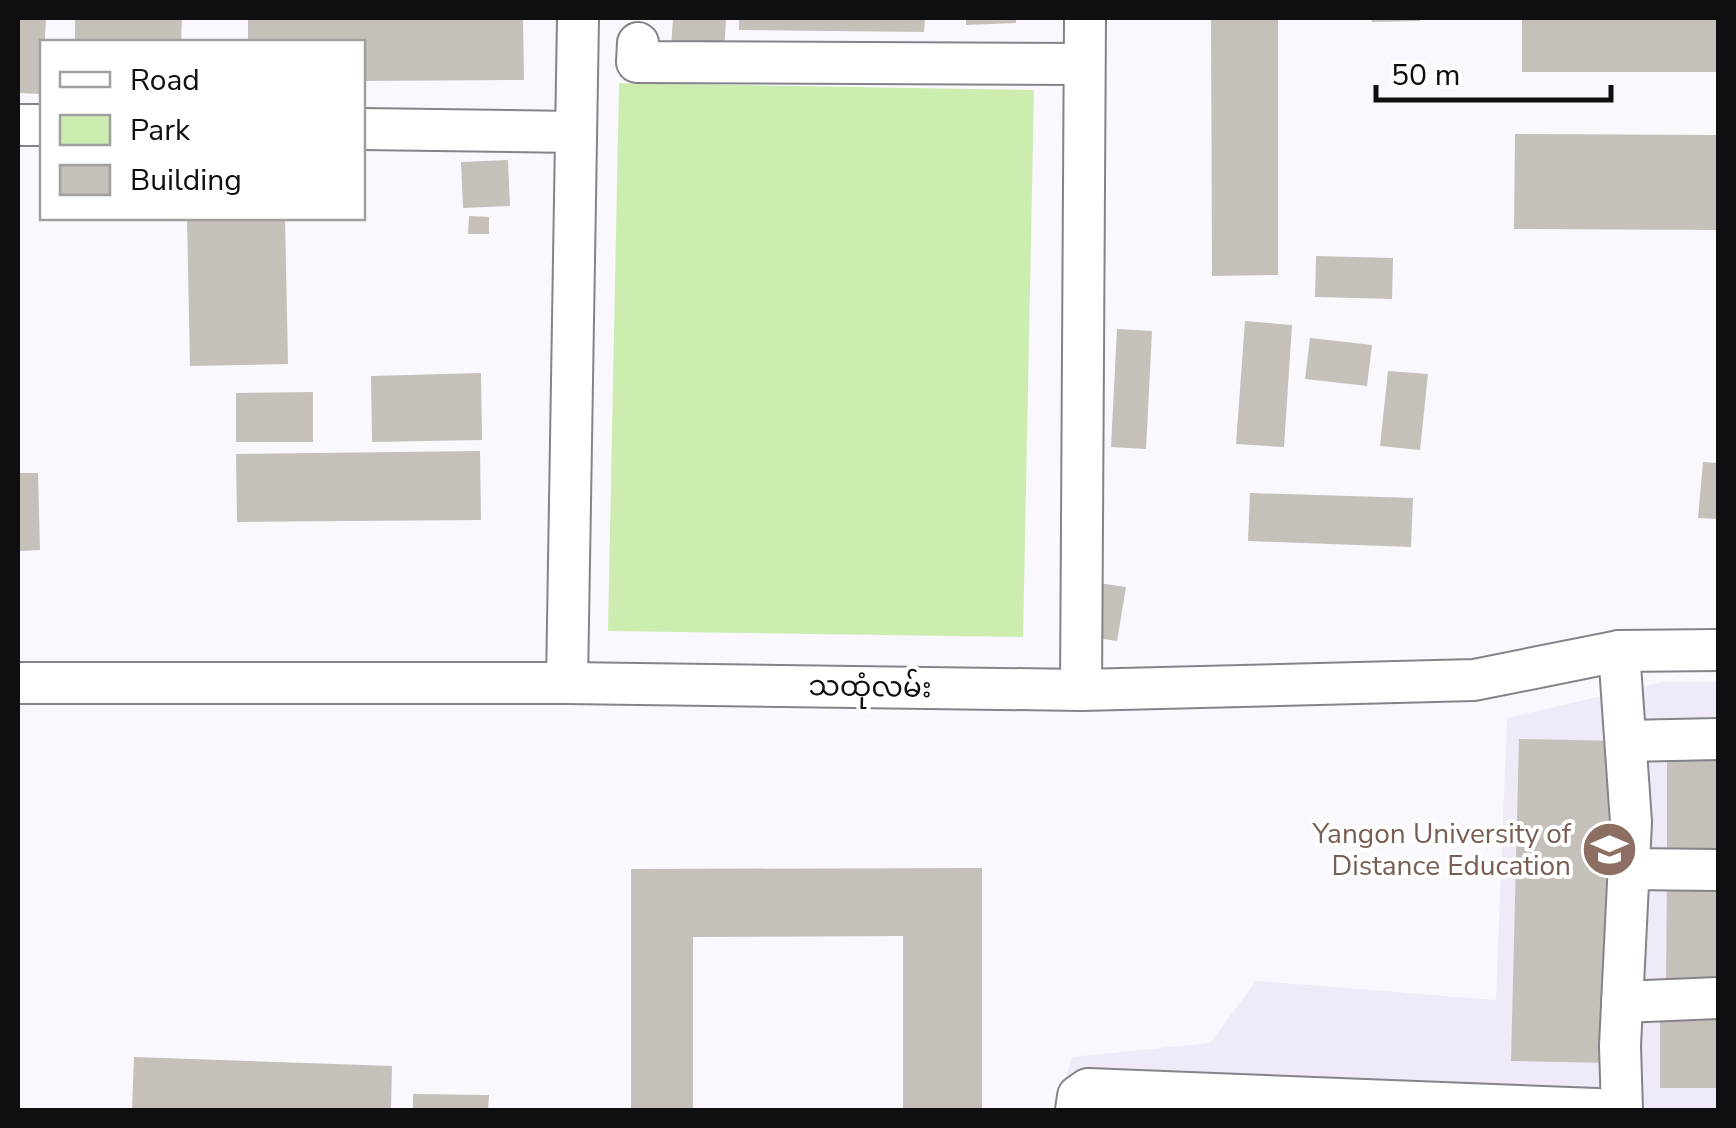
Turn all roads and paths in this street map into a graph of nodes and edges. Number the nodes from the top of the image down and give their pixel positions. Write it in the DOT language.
graph roads {
  1 [pos="1085,18"];
  2 [pos="578,29"];
  3 [pos="638,30"];
  4 [pos="1084,64"];
  5 [pos="365,129"];
  6 [pos="576,132"];
  7 [pos="1718,650"];
  8 [pos="1619,651"];
  9 [pos="18,683"];
  10 [pos="567,683"];
  11 [pos="1081,690"];
  12 [pos="1718,739"];
  13 [pos="1626,740"];
  14 [pos="1629,869"];
  15 [pos="1718,870"];
  16 [pos="1718,998"];
  17 [pos="1622,1002"];
  18 [pos="1076,1110"];
  19 [pos="1622,1110"];
  1 -- 4 [label="street"];
  2 -- 3 [label="street"];
  2 -- 6 [label="street"];
  3 -- 4 [label="street"];
  4 -- 11 [label="street"];
  5 -- 6 [label="street"];
  6 -- 10 [label="street"];
  7 -- 8 [label="street, သထုံလမ်း"];
  8 -- 11 [label="street, သထုံလမ်း"];
  8 -- 13 [label="street"];
  9 -- 10 [label="street, သထုံလမ်း"];
  10 -- 11 [label="street, သထုံလမ်း"];
  12 -- 13 [label="street"];
  13 -- 14 [label="street"];
  14 -- 15 [label="street"];
  14 -- 17 [label="street"];
  16 -- 17 [label="street"];
  17 -- 19 [label="street"];
  18 -- 19 [label="street"];
}
